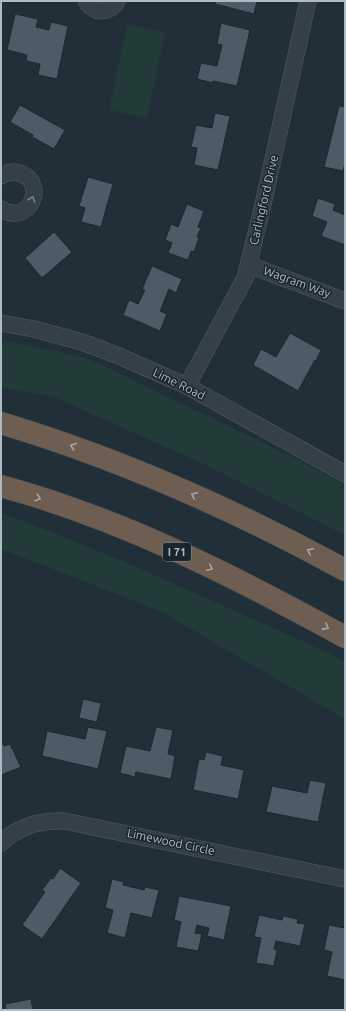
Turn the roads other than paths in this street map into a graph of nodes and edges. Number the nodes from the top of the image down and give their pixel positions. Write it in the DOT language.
graph roads {
  1 [pos="86,1"];
  2 [pos="117,1"];
  3 [pos="308,1"];
  4 [pos="1,176"];
  5 [pos="1,209"];
  6 [pos="249,264"];
  7 [pos="345,301"];
  8 [pos="1,323"];
  9 [pos="187,386"];
  10 [pos="1,423"];
  11 [pos="345,474"];
  12 [pos="1,486"];
  13 [pos="345,570"];
  14 [pos="345,637"];
  15 [pos="1,843"];
  16 [pos="345,879"];
  1 -- 2 [label="street"];
  3 -- 6 [label="street, Carlingford Drive"];
  5 -- 4 [label="street, one-way"];
  6 -- 7 [label="street, Wagram Way"];
  6 -- 9 [label="street, Carlingford Drive"];
  8 -- 9 [label="street, Lime Road"];
  9 -- 11 [label="street, Lime Road"];
  13 -- 10 [label="highway, one-way"];
  12 -- 14 [label="highway, I 71, one-way"];
  15 -- 16 [label="street, Limewood Circle"];
}
